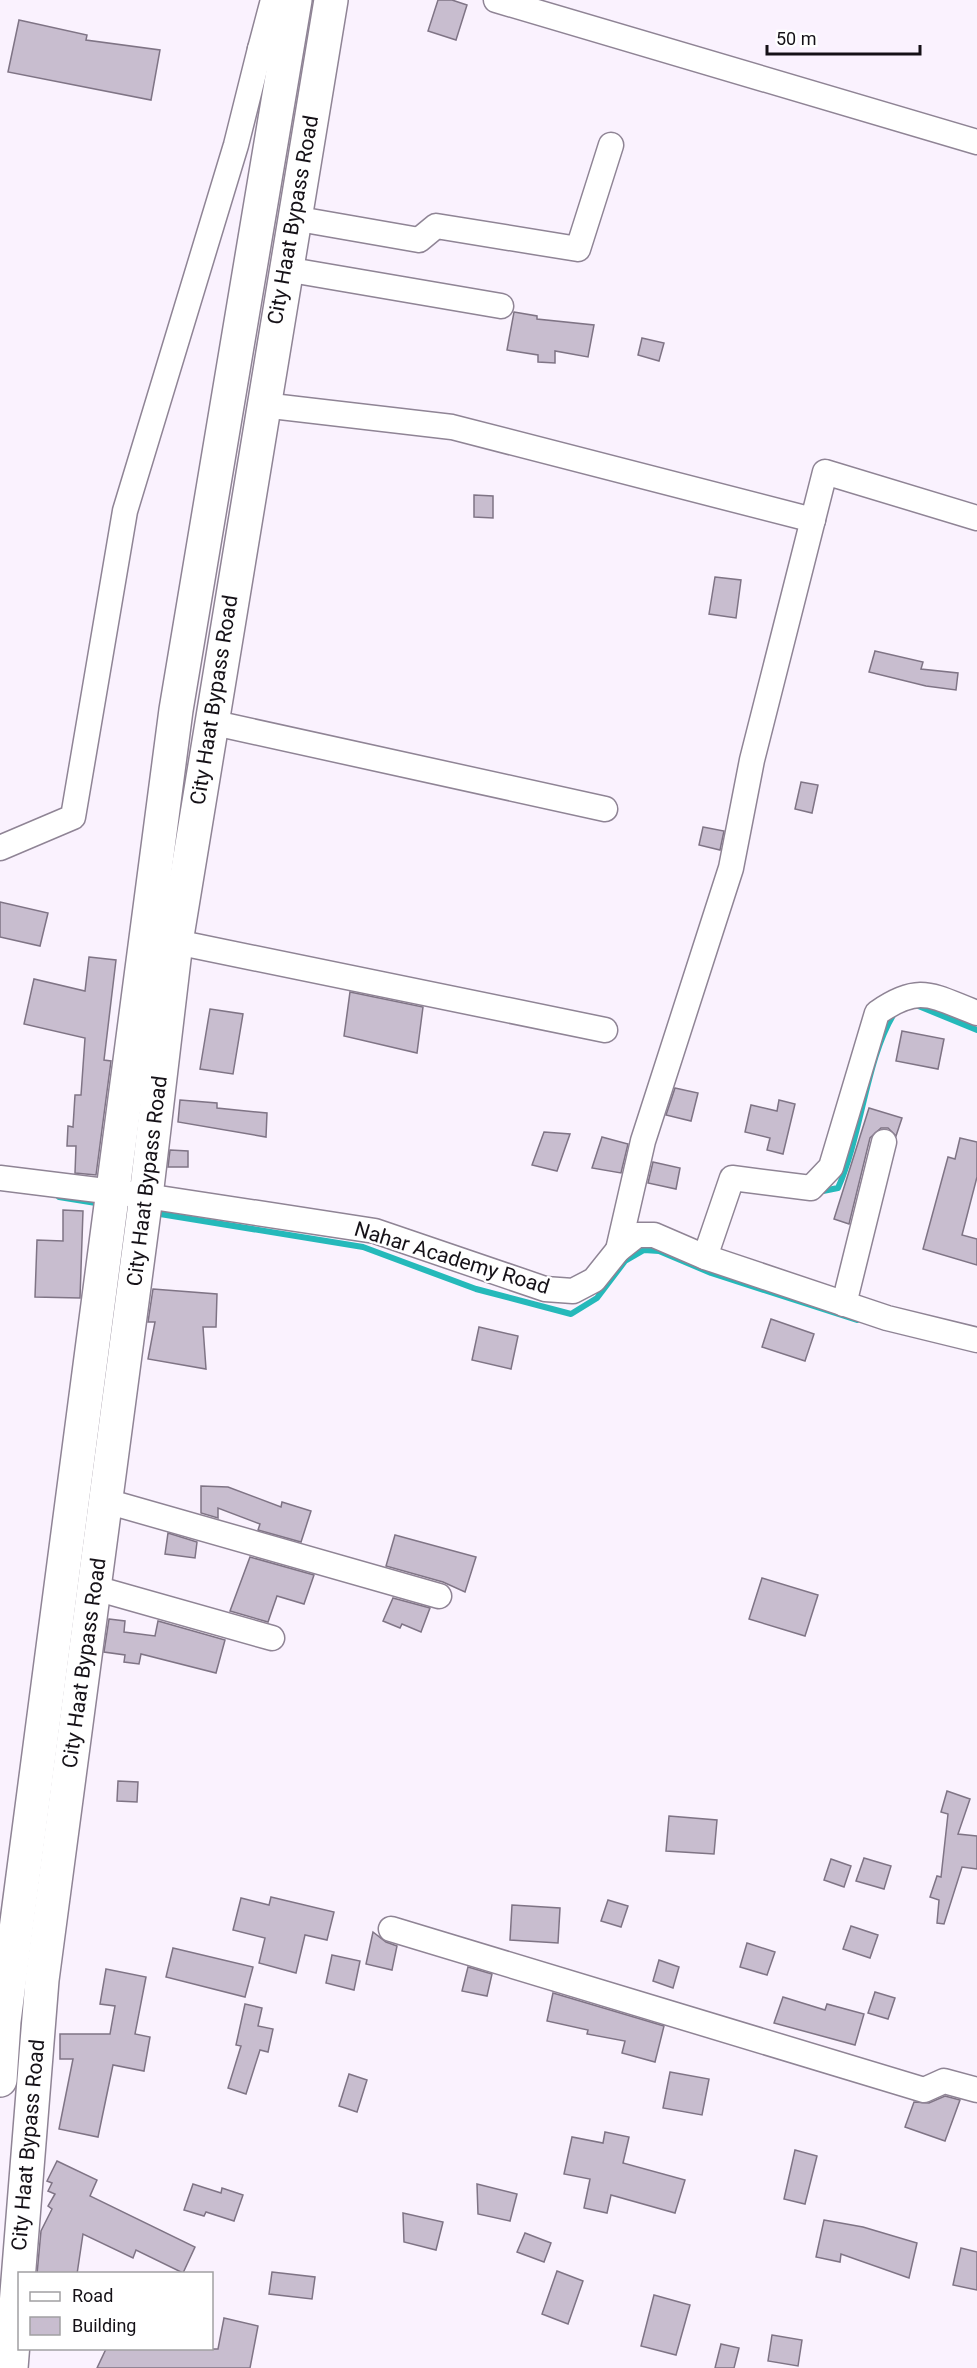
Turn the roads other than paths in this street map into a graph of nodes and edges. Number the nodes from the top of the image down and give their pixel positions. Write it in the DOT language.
graph roads {
  1 [pos="273,0"];
  2 [pos="295,0"];
  3 [pos="331,0"];
  4 [pos="496,0"];
  5 [pos="273,51"];
  6 [pos="977,142"];
  7 [pos="611,145"];
  8 [pos="293,218"];
  9 [pos="285,269"];
  10 [pos="501,306"];
  11 [pos="262,405"];
  12 [pos="977,518"];
  13 [pos="813,520"];
  14 [pos="210,722"];
  15 [pos="605,810"];
  16 [pos="0,848"];
  17 [pos="176,942"];
  18 [pos="977,1013"];
  19 [pos="605,1030"];
  20 [pos="884,1142"];
  21 [pos="0,1178"];
  22 [pos="114,1192"];
  23 [pos="146,1196"];
  24 [pos="618,1250"];
  25 [pos="705,1257"];
  26 [pos="844,1304"];
  27 [pos="977,1340"];
  28 [pos="106,1500"];
  29 [pos="95,1588"];
  30 [pos="439,1596"];
  31 [pos="272,1638"];
  32 [pos="391,1929"];
  33 [pos="0,2080"];
  34 [pos="977,2090"];
  35 [pos="10,2368"];
  1 -- 5 [label="street"];
  2 -- 5 [label="main road, City Haat Bypass Road"];
  3 -- 8 [label="main road, City Haat Bypass Road"];
  4 -- 6 [label="street"];
  5 -- 16 [label="street"];
  5 -- 22 [label="main road, City Haat Bypass Road"];
  7 -- 8 [label="street"];
  8 -- 9 [label="main road, City Haat Bypass Road"];
  9 -- 10 [label="street"];
  9 -- 11 [label="main road, City Haat Bypass Road"];
  11 -- 13 [label="street"];
  11 -- 14 [label="main road, City Haat Bypass Road"];
  12 -- 13 [label="street"];
  13 -- 24 [label="street"];
  14 -- 15 [label="street"];
  14 -- 17 [label="main road, City Haat Bypass Road"];
  17 -- 19 [label="street"];
  17 -- 23 [label="main road, City Haat Bypass Road"];
  18 -- 25 [label="street"];
  20 -- 26 [label="street"];
  21 -- 22 [label="street, Nahar Academy Road"];
  22 -- 23 [label="street, Nahar Academy Road"];
  22 -- 33 [label="main road, City Haat Bypass Road"];
  23 -- 24 [label="street, Nahar Academy Road"];
  23 -- 28 [label="main road, City Haat Bypass Road"];
  24 -- 25 [label="street, Nahar Academy Road"];
  25 -- 26 [label="street, Nahar Academy Road"];
  26 -- 27 [label="street, Nahar Academy Road"];
  28 -- 29 [label="main road, City Haat Bypass Road"];
  28 -- 30 [label="street"];
  29 -- 31 [label="street"];
  29 -- 35 [label="main road, City Haat Bypass Road"];
  32 -- 34 [label="street"];
}
